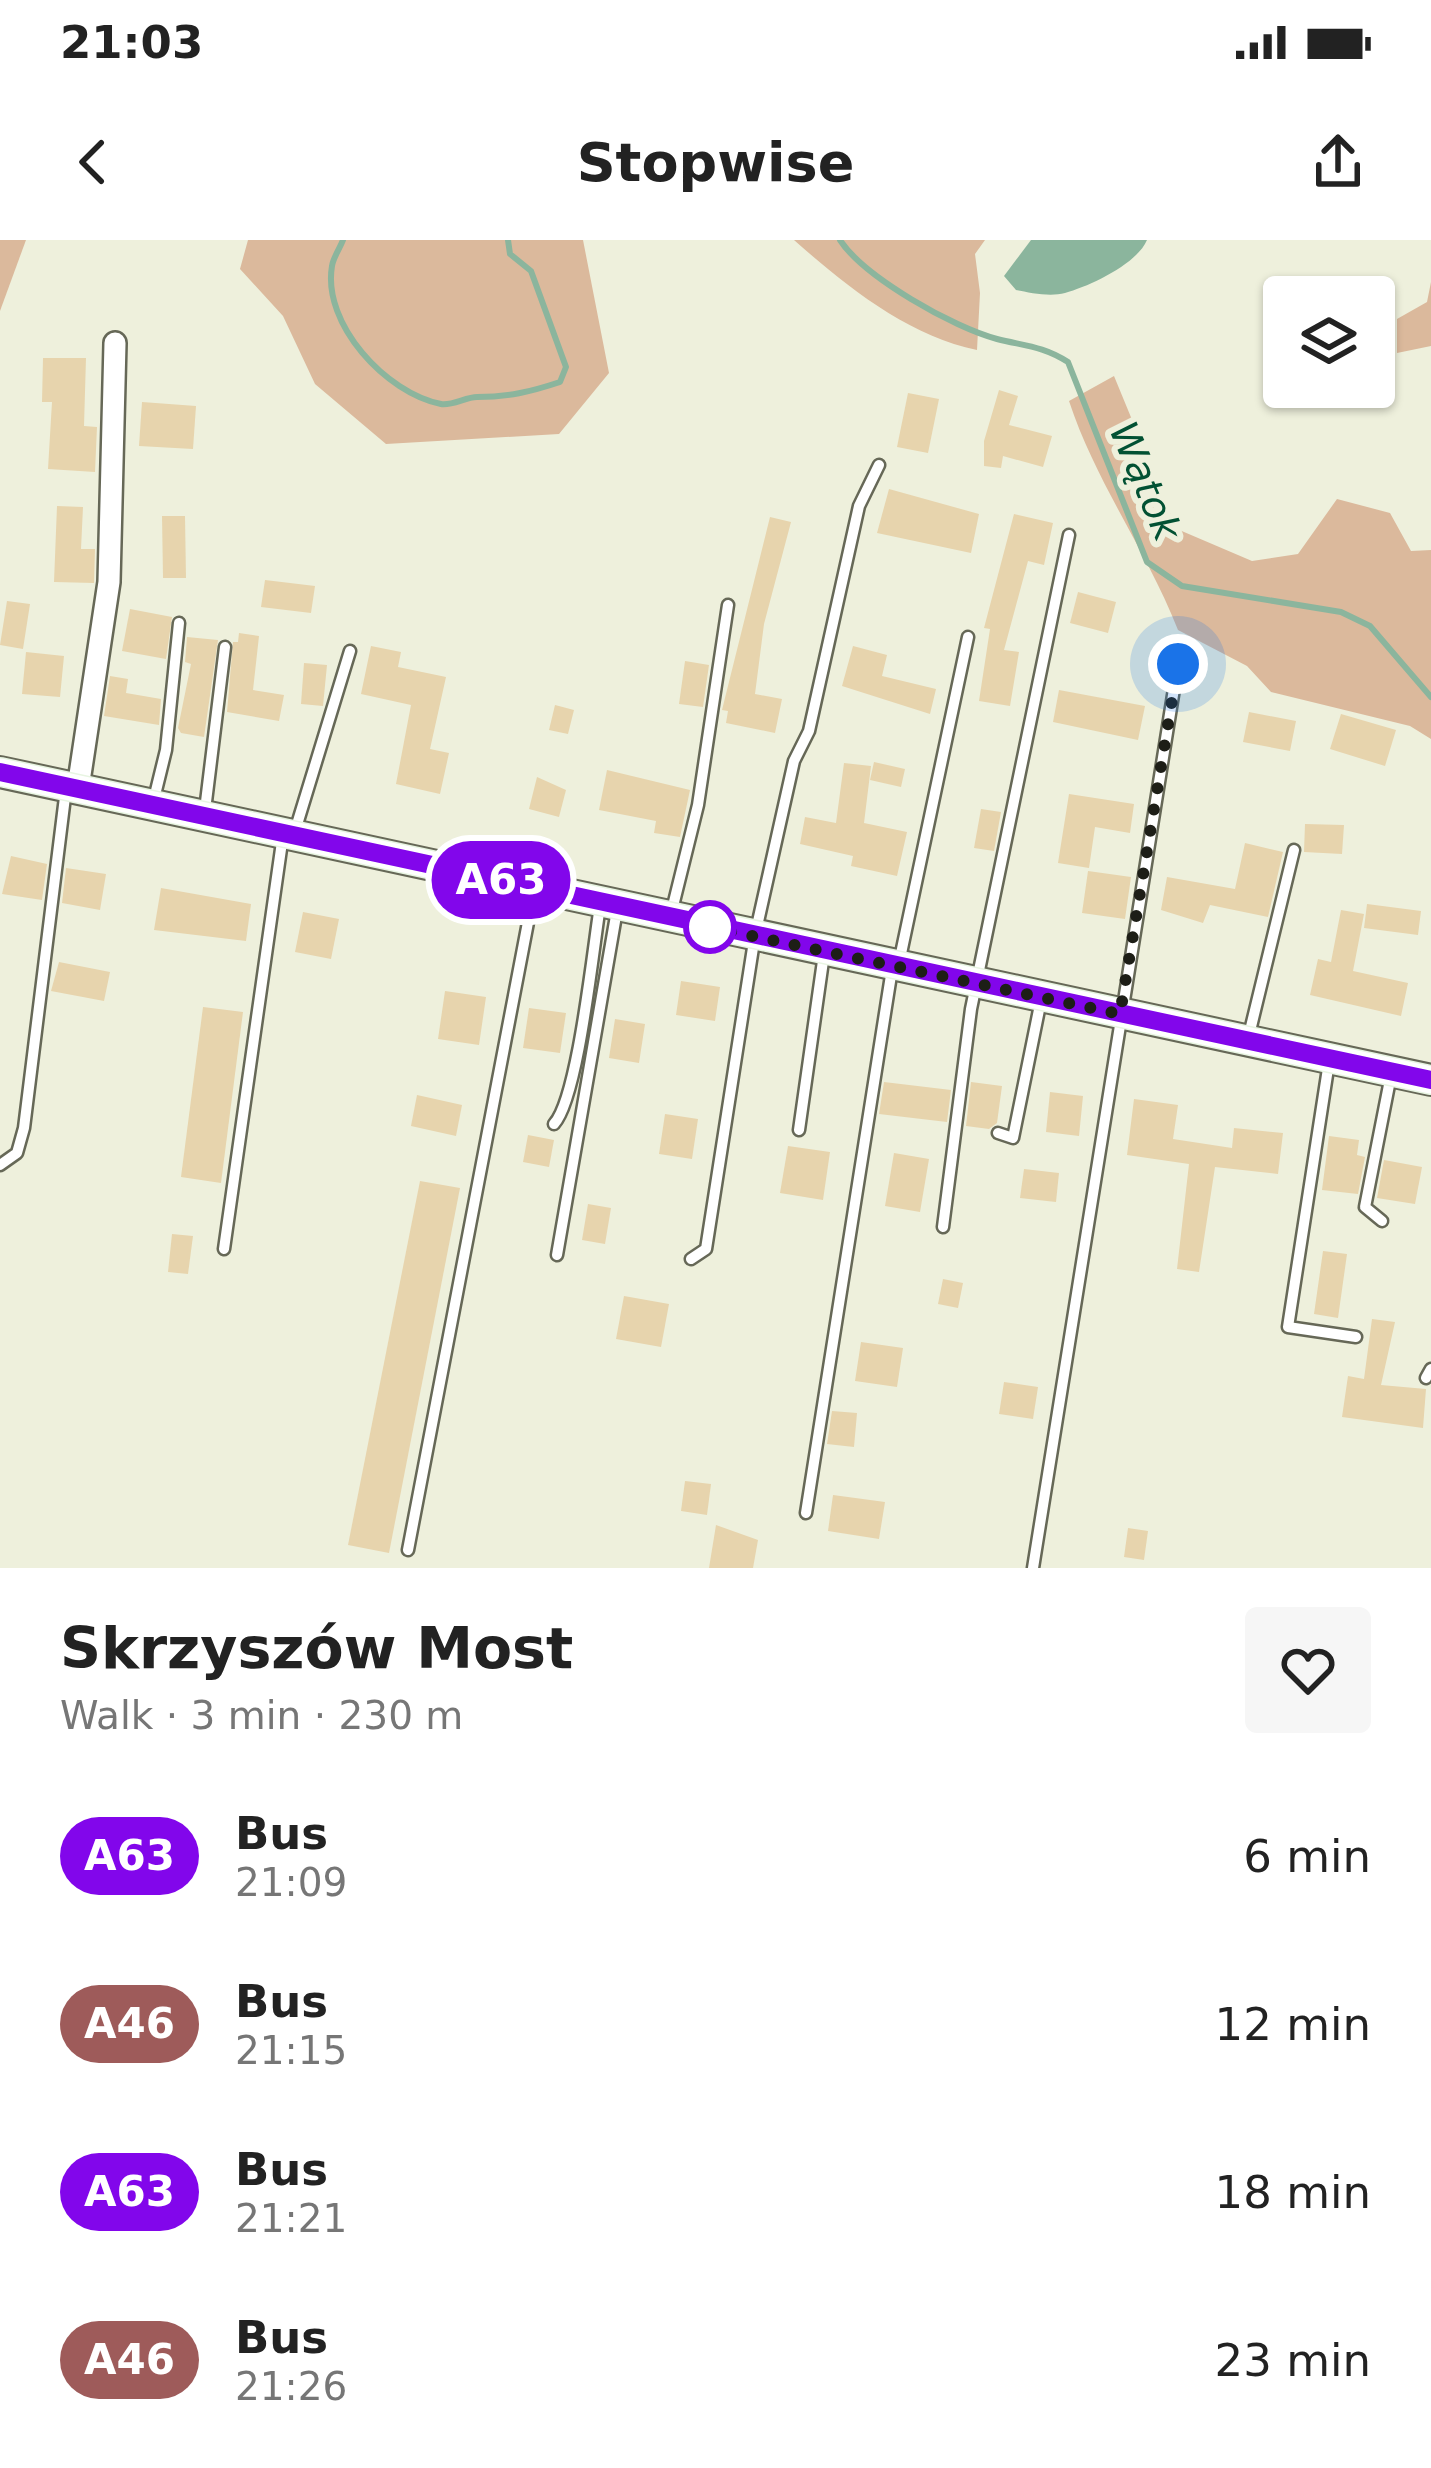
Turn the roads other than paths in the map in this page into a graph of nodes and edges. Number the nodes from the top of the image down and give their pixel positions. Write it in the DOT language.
graph roads {
  1 [pos="115,344"];
  2 [pos="880,465"];
  3 [pos="1069,535"];
  4 [pos="728,605"];
  5 [pos="178,623"];
  6 [pos="968,638"];
  7 [pos="225,647"];
  8 [pos="350,651"];
  9 [pos="1178,664"];
  10 [pos="0,772"];
  11 [pos="72,787"];
  12 [pos="153,804"];
  13 [pos="205,815"];
  14 [pos="289,832"];
  15 [pos="1294,850"];
  16 [pos="534,887"];
  17 [pos="609,904"];
  18 [pos="670,918"];
  19 [pos="754,935"];
  20 [pos="825,951"];
  21 [pos="895,966"];
  22 [pos="977,983"];
  23 [pos="1042,997"];
  24 [pos="1120,1014"];
  25 [pos="1247,1041"];
  26 [pos="1330,1059"];
  27 [pos="1391,1072"];
  28 [pos="1431,1080"];
  29 [pos="554,1124"];
  30 [pos="799,1130"];
  31 [pos="998,1133"];
  32 [pos="0,1165"];
  33 [pos="1382,1221"];
  34 [pos="943,1227"];
  35 [pos="224,1249"];
  36 [pos="557,1255"];
  37 [pos="691,1259"];
  38 [pos="1356,1337"];
  39 [pos="806,1513"];
  40 [pos="408,1550"];
  41 [pos="1033,1568"];
  1 -- 11 [label="street"];
  2 -- 19 [label="lane"];
  3 -- 22 [label="lane"];
  4 -- 18 [label="lane"];
  5 -- 12 [label="lane"];
  6 -- 21 [label="lane"];
  7 -- 13 [label="lane"];
  8 -- 14 [label="lane"];
  9 -- 24 [label="lane"];
  10 -- 11 [label="street"];
  11 -- 12 [label="street"];
  11 -- 32 [label="lane"];
  12 -- 13 [label="street"];
  13 -- 14 [label="street"];
  14 -- 16 [label="street"];
  14 -- 35 [label="lane"];
  15 -- 25 [label="lane"];
  16 -- 17 [label="street"];
  16 -- 40 [label="lane"];
  17 -- 18 [label="street"];
  17 -- 29 [label="lane"];
  17 -- 36 [label="lane"];
  18 -- 19 [label="street"];
  19 -- 20 [label="street"];
  19 -- 37 [label="lane"];
  20 -- 21 [label="street"];
  20 -- 30 [label="lane"];
  21 -- 22 [label="street"];
  21 -- 39 [label="lane"];
  22 -- 23 [label="street"];
  22 -- 34 [label="lane"];
  23 -- 24 [label="street"];
  23 -- 31 [label="lane"];
  24 -- 25 [label="street"];
  24 -- 41 [label="lane"];
  25 -- 26 [label="street"];
  26 -- 27 [label="street"];
  26 -- 38 [label="lane"];
  27 -- 28 [label="street"];
  27 -- 33 [label="lane"];
}
